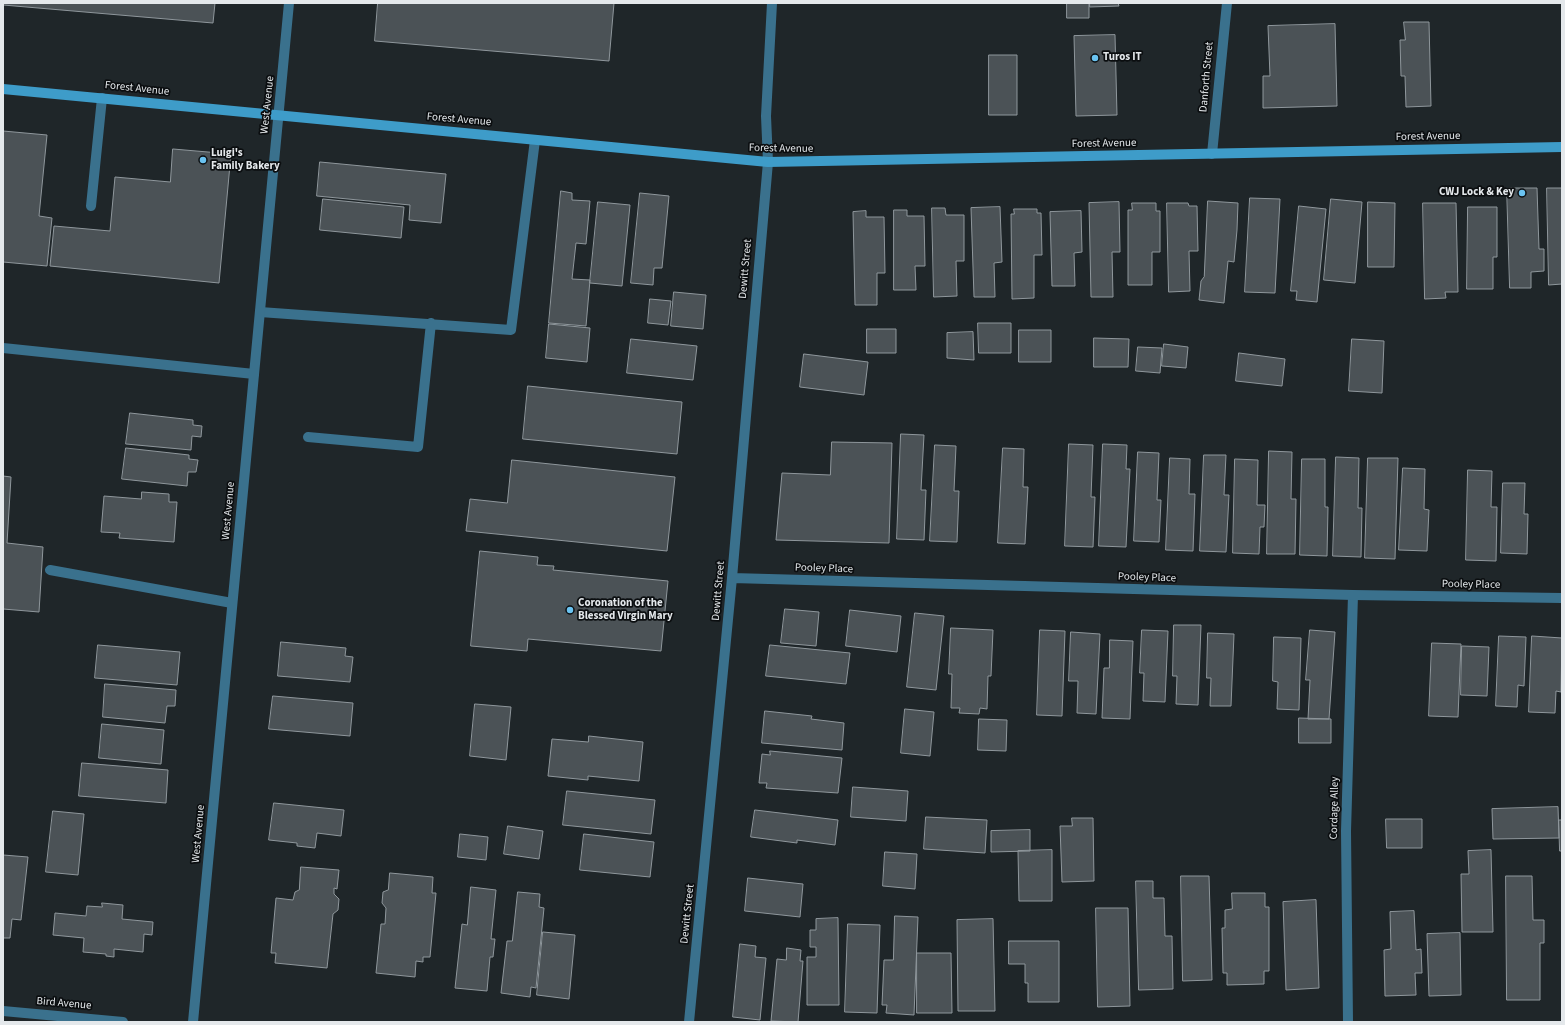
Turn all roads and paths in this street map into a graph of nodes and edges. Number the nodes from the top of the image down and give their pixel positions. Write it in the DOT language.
graph roads {
  1 [pos="289,3"];
  2 [pos="772,3"];
  3 [pos="1226,3"];
  4 [pos="3,89"];
  5 [pos="102,98"];
  6 [pos="279,115"];
  7 [pos="535,140"];
  8 [pos="1562,147"];
  9 [pos="1212,154"];
  10 [pos="768,162"];
  11 [pos="91,206"];
  12 [pos="260,312"];
  13 [pos="431,323"];
  14 [pos="3,348"];
  15 [pos="254,374"];
  16 [pos="308,437"];
  17 [pos="50,570"];
  18 [pos="732,578"];
  19 [pos="1354,595"];
  20 [pos="1562,598"];
  21 [pos="232,603"];
  22 [pos="3,1011"];
  23 [pos="123,1022"];
  24 [pos="193,1022"];
  25 [pos="689,1022"];
  26 [pos="1348,1022"];
  1 -- 6 [label="street, West Avenue"];
  2 -- 10 [label="street, Dewitt Street"];
  3 -- 9 [label="street, Danforth Street"];
  4 -- 5 [label="street, Forest Avenue"];
  5 -- 6 [label="street, Forest Avenue"];
  5 -- 11 [label="street"];
  6 -- 7 [label="street, Forest Avenue"];
  6 -- 12 [label="street, West Avenue"];
  7 -- 10 [label="street, Forest Avenue"];
  7 -- 13 [label="street"];
  8 -- 9 [label="street, Forest Avenue"];
  9 -- 10 [label="street, Forest Avenue"];
  10 -- 18 [label="street, Dewitt Street"];
  12 -- 13 [label="street"];
  12 -- 15 [label="street, West Avenue"];
  13 -- 16 [label="street"];
  14 -- 15 [label="street"];
  15 -- 21 [label="street, West Avenue"];
  17 -- 21 [label="street"];
  18 -- 19 [label="street, Pooley Place"];
  18 -- 25 [label="street, Dewitt Street"];
  19 -- 20 [label="street, Pooley Place"];
  19 -- 26 [label="street, Cordage Alley"];
  21 -- 24 [label="street, West Avenue"];
  22 -- 23 [label="street, Bird Avenue"];
}
